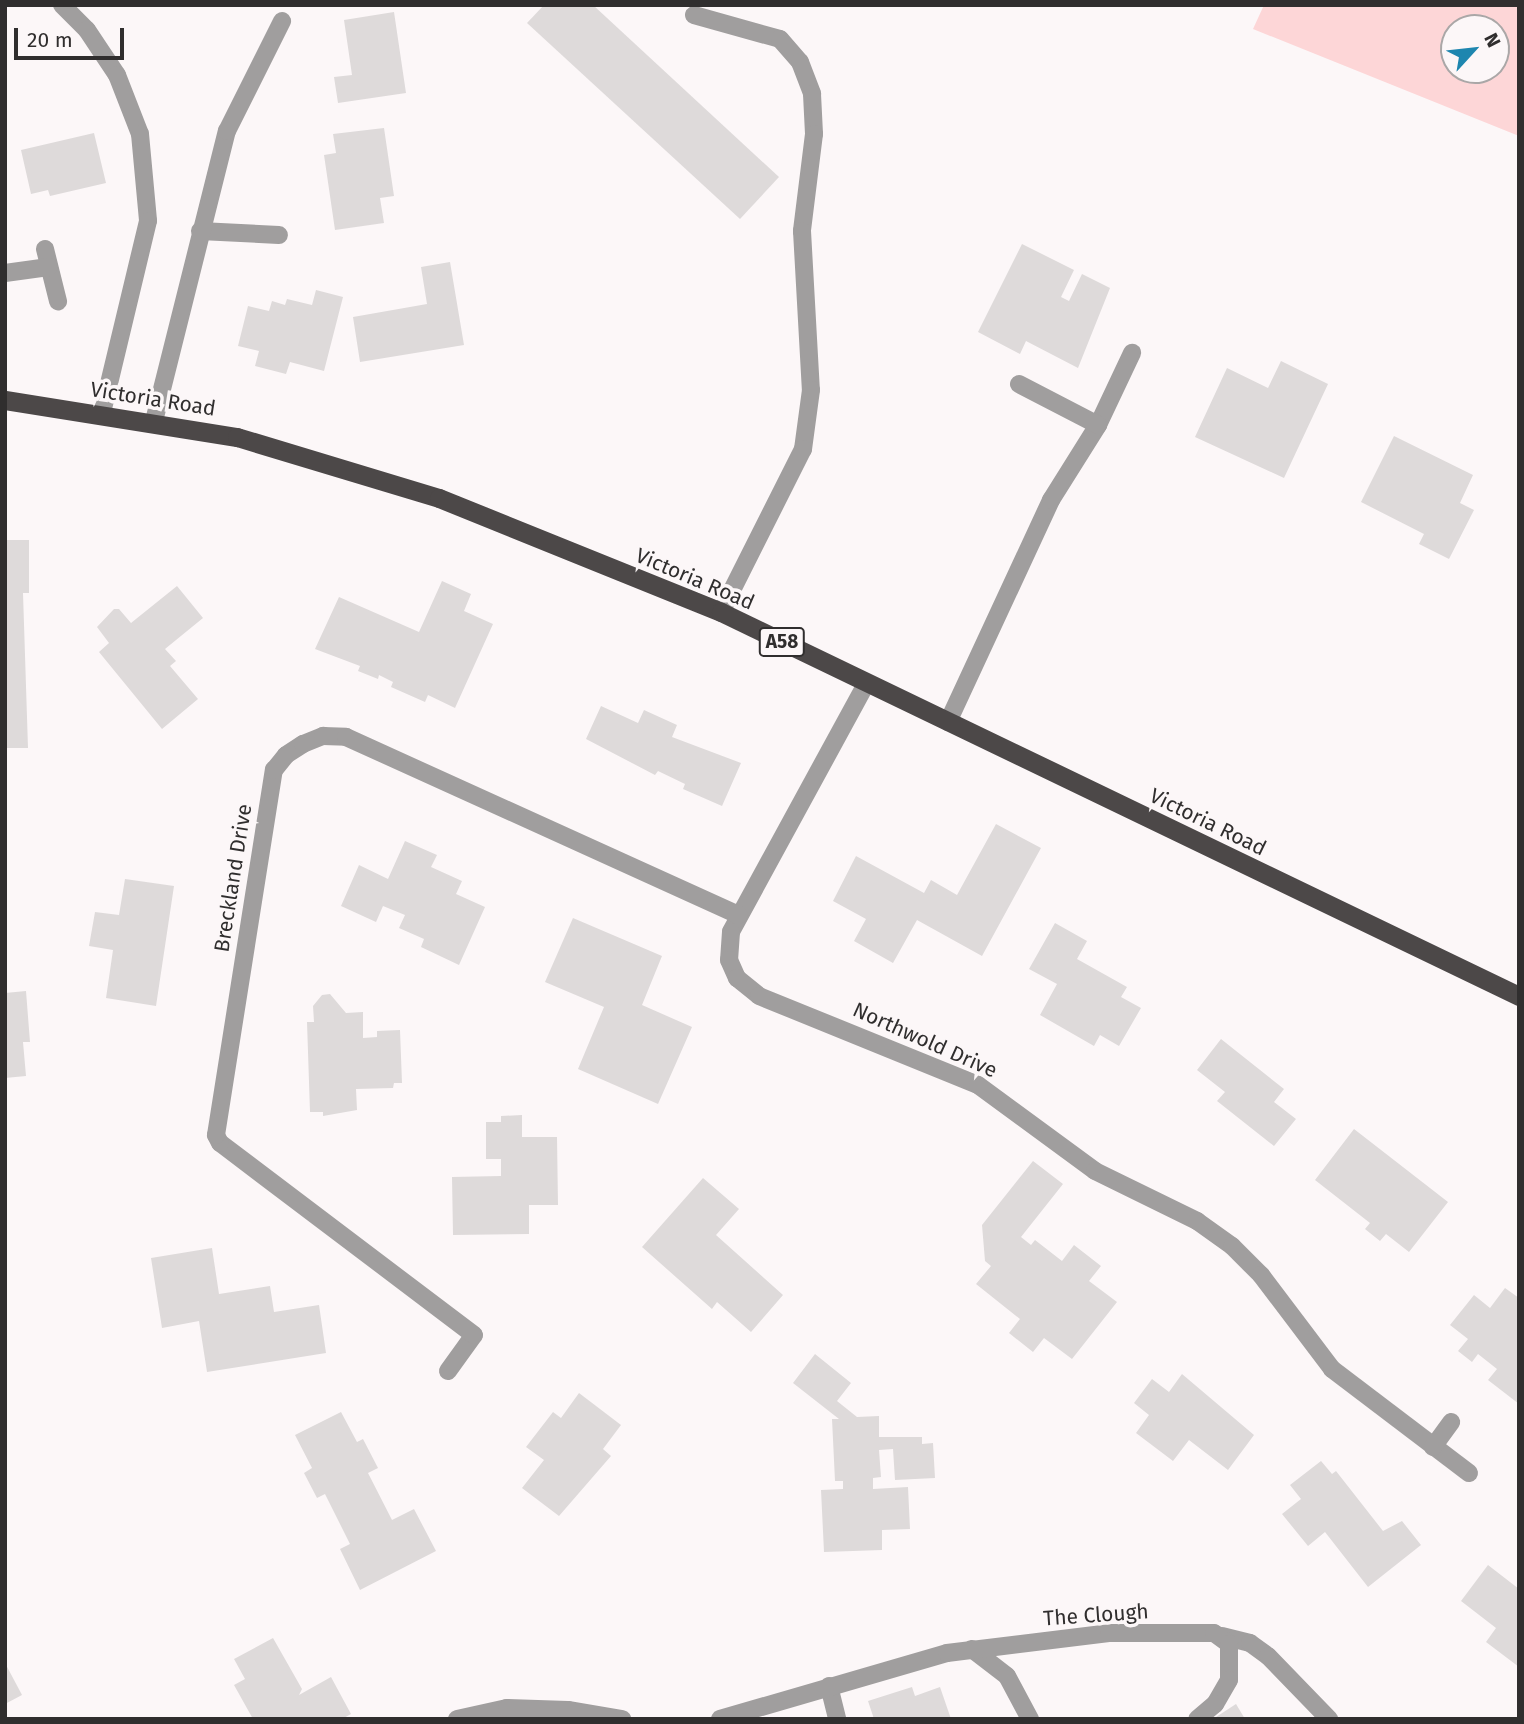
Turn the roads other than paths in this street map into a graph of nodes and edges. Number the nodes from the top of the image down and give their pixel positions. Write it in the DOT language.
graph roads {
  1 [pos="62,5"];
  2 [pos="694,15"];
  3 [pos="282,22"];
  4 [pos="200,231"];
  5 [pos="279,235"];
  6 [pos="45,249"];
  7 [pos="49,267"];
  8 [pos="5,274"];
  9 [pos="58,301"];
  10 [pos="1132,353"];
  11 [pos="1019,384"];
  12 [pos="5,400"];
  13 [pos="102,413"];
  14 [pos="154,421"];
  15 [pos="1098,425"];
  16 [pos="721,612"];
  17 [pos="866,684"];
  18 [pos="948,722"];
  19 [pos="739,915"];
  20 [pos="1519,996"];
  21 [pos="448,1371"];
  22 [pos="1451,1422"];
  23 [pos="1433,1447"];
  24 [pos="1469,1473"];
  25 [pos="1222,1636"];
  26 [pos="972,1649"];
  27 [pos="829,1686"];
  28 [pos="457,1719"];
  29 [pos="622,1719"];
  30 [pos="720,1719"];
  31 [pos="838,1719"];
  32 [pos="1030,1719"];
  33 [pos="1197,1719"];
  34 [pos="1329,1719"];
  1 -- 13 [label="street"];
  2 -- 16 [label="street"];
  3 -- 4 [label="street"];
  4 -- 5 [label="street"];
  4 -- 14 [label="street"];
  6 -- 7 [label="street"];
  7 -- 8 [label="street"];
  7 -- 9 [label="street"];
  10 -- 15 [label="street"];
  11 -- 15 [label="street"];
  12 -- 13 [label="highway, Victoria Road / A58"];
  13 -- 14 [label="highway, Victoria Road / A58"];
  14 -- 16 [label="highway, Victoria Road / A58"];
  15 -- 18 [label="street"];
  16 -- 17 [label="highway, Victoria Road / A58"];
  17 -- 18 [label="highway, Victoria Road / A58"];
  17 -- 19 [label="street, Northwold Drive"];
  18 -- 20 [label="highway, Victoria Road / A58"];
  19 -- 21 [label="street, Breckland Drive"];
  19 -- 23 [label="street, Northwold Drive"];
  22 -- 23 [label="street"];
  23 -- 24 [label="street, Northwold Drive"];
  25 -- 26 [label="street, The Clough"];
  25 -- 33 [label="street"];
  25 -- 34 [label="street, The Clough"];
  26 -- 27 [label="street, The Clough"];
  26 -- 32 [label="street"];
  27 -- 30 [label="street, The Clough"];
  27 -- 31 [label="street"];
  28 -- 29 [label="street"];
}
